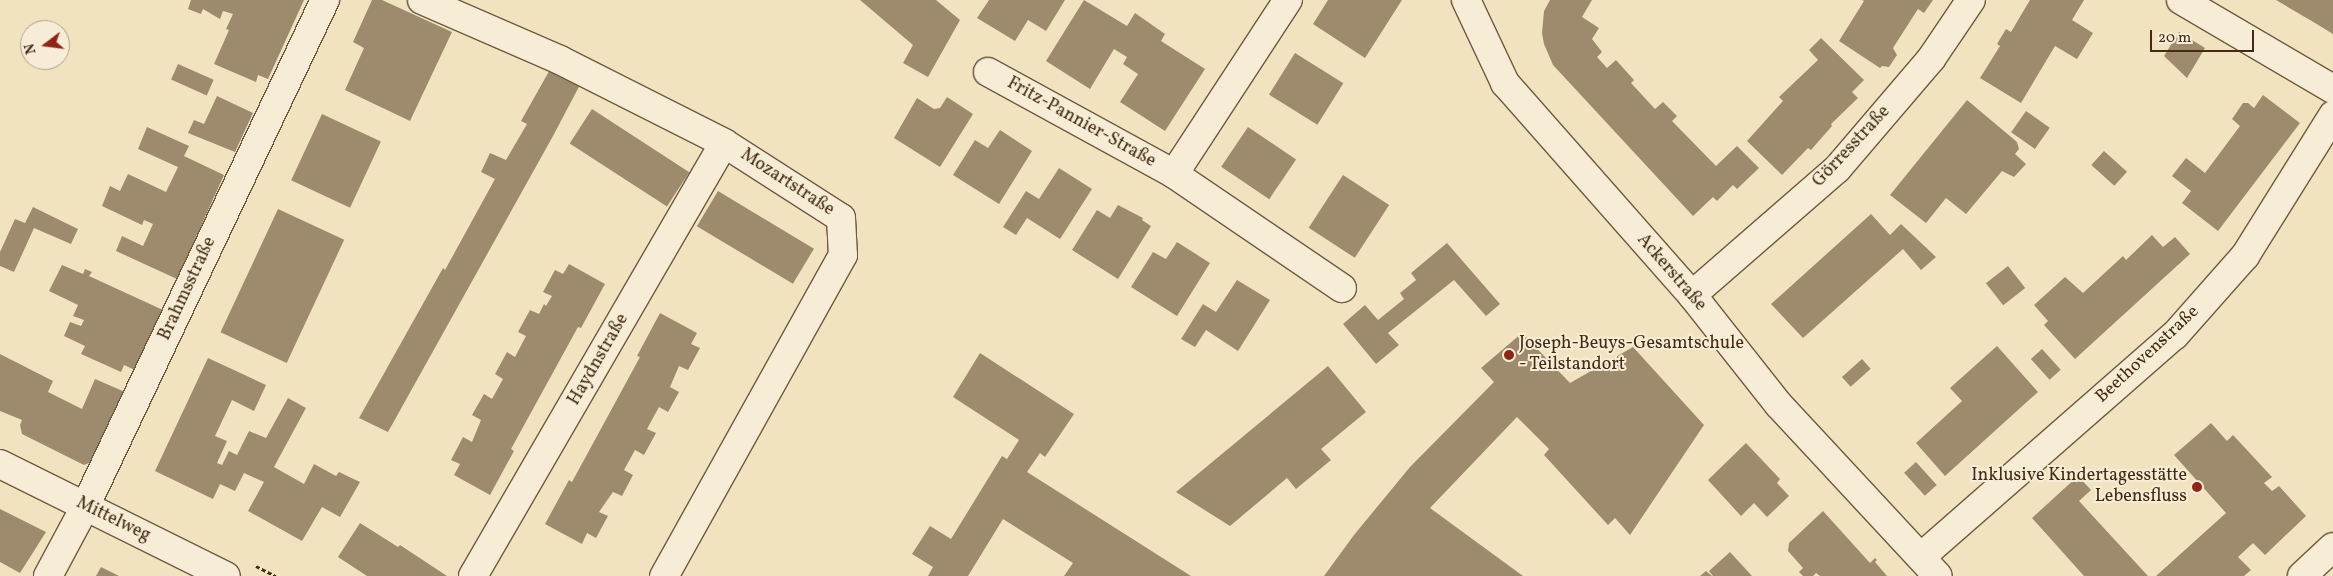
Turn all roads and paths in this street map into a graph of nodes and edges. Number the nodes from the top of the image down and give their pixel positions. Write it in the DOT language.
graph roads {
  1 [pos="325,0"];
  2 [pos="422,0"];
  3 [pos="1288,0"];
  4 [pos="1467,0"];
  5 [pos="1971,0"];
  6 [pos="2181,0"];
  7 [pos="988,72"];
  8 [pos="2333,89"];
  9 [pos="2333,115"];
  10 [pos="724,143"];
  11 [pos="1174,174"];
  12 [pos="1342,288"];
  13 [pos="1692,295"];
  14 [pos="0,464"];
  15 [pos="85,506"];
  16 [pos="2333,547"];
  17 [pos="1930,567"];
  18 [pos="48,576"];
  19 [pos="226,576"];
  20 [pos="473,576"];
  21 [pos="664,576"];
  22 [pos="2302,576"];
  1 -- 15 [label="street, Brahmsstraße"];
  2 -- 10 [label="street, Mozartstraße"];
  3 -- 11 [label="street, Fritz-Pannier-Straße"];
  4 -- 13 [label="street, Ackerstraße"];
  5 -- 13 [label="street, Görresstraße"];
  6 -- 8 [label="street"];
  7 -- 11 [label="street, Fritz-Pannier-Straße"];
  9 -- 17 [label="street, Beethovenstraße"];
  10 -- 20 [label="street, Haydnstraße"];
  10 -- 21 [label="street, Mozartstraße"];
  11 -- 12 [label="street, Fritz-Pannier-Straße"];
  13 -- 17 [label="street, Ackerstraße"];
  14 -- 15 [label="street, Mittelweg"];
  15 -- 18 [label="street, Brahmsstraße"];
  15 -- 19 [label="street, Mittelweg"];
  16 -- 22 [label="street"];
}
